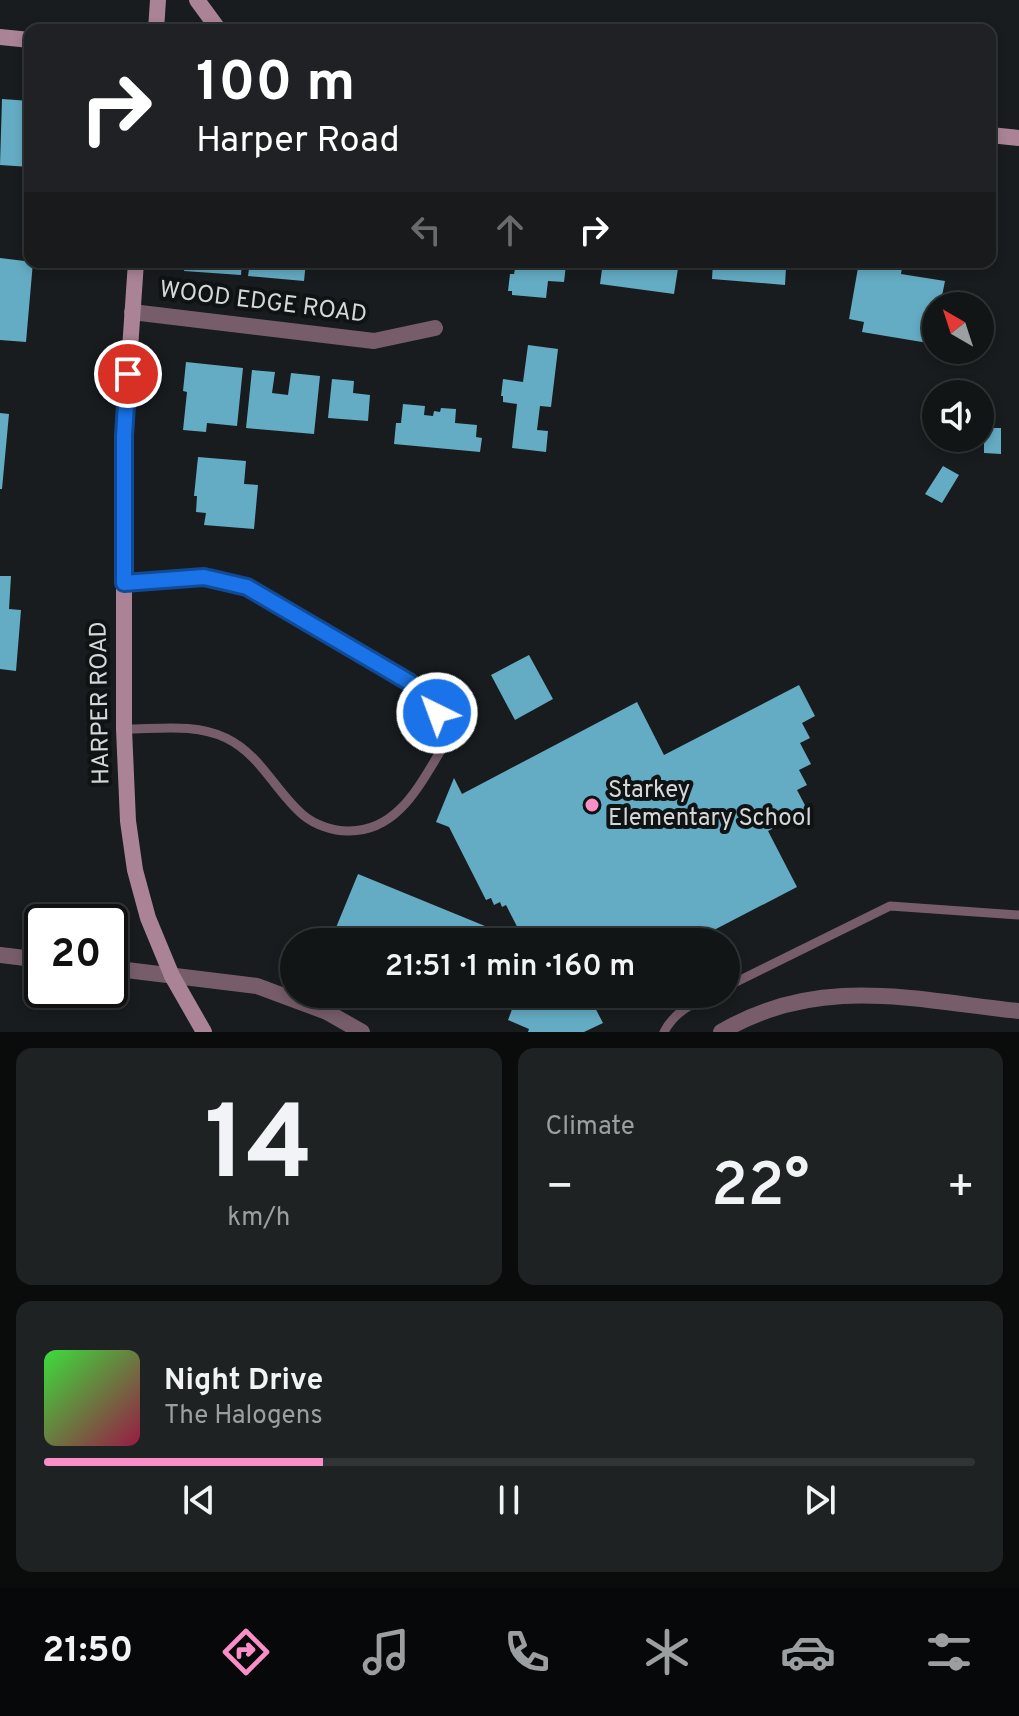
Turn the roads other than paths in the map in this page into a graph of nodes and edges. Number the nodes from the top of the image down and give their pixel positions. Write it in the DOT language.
graph roads {
  1 [pos="158,0"];
  2 [pos="197,0"];
  3 [pos="156,24"];
  4 [pos="215,24"];
  5 [pos="0,37"];
  6 [pos="24,39"];
  7 [pos="996,136"];
  8 [pos="1019,138"];
  9 [pos="136,268"];
  10 [pos="132,312"];
  11 [pos="435,328"];
  12 [pos="124,583"];
  13 [pos="124,729"];
  14 [pos="1019,915"];
  15 [pos="0,955"];
  16 [pos="24,958"];
  17 [pos="128,970"];
  18 [pos="172,976"];
  19 [pos="740,980"];
  20 [pos="684,1008"];
  21 [pos="1019,1011"];
  22 [pos="204,1032"];
  23 [pos="362,1032"];
  24 [pos="664,1032"];
  25 [pos="721,1032"];
  1 -- 3 [label="main road"];
  2 -- 4 [label="main road"];
  5 -- 6 [label="main road"];
  7 -- 8 [label="main road"];
  9 -- 10 [label="main road, HARPER ROAD"];
  10 -- 11 [label="street, WOOD EDGE ROAD"];
  10 -- 12 [label="main road, HARPER ROAD"];
  12 -- 13 [label="main road, HARPER ROAD"];
  12 -- 13 [label="lane"];
  13 -- 18 [label="main road, HARPER ROAD"];
  14 -- 19 [label="lane"];
  15 -- 16 [label="street"];
  17 -- 18 [label="street"];
  18 -- 22 [label="main road, HARPER ROAD"];
  18 -- 23 [label="street"];
  20 -- 24 [label="lane"];
  21 -- 25 [label="street"];
}
